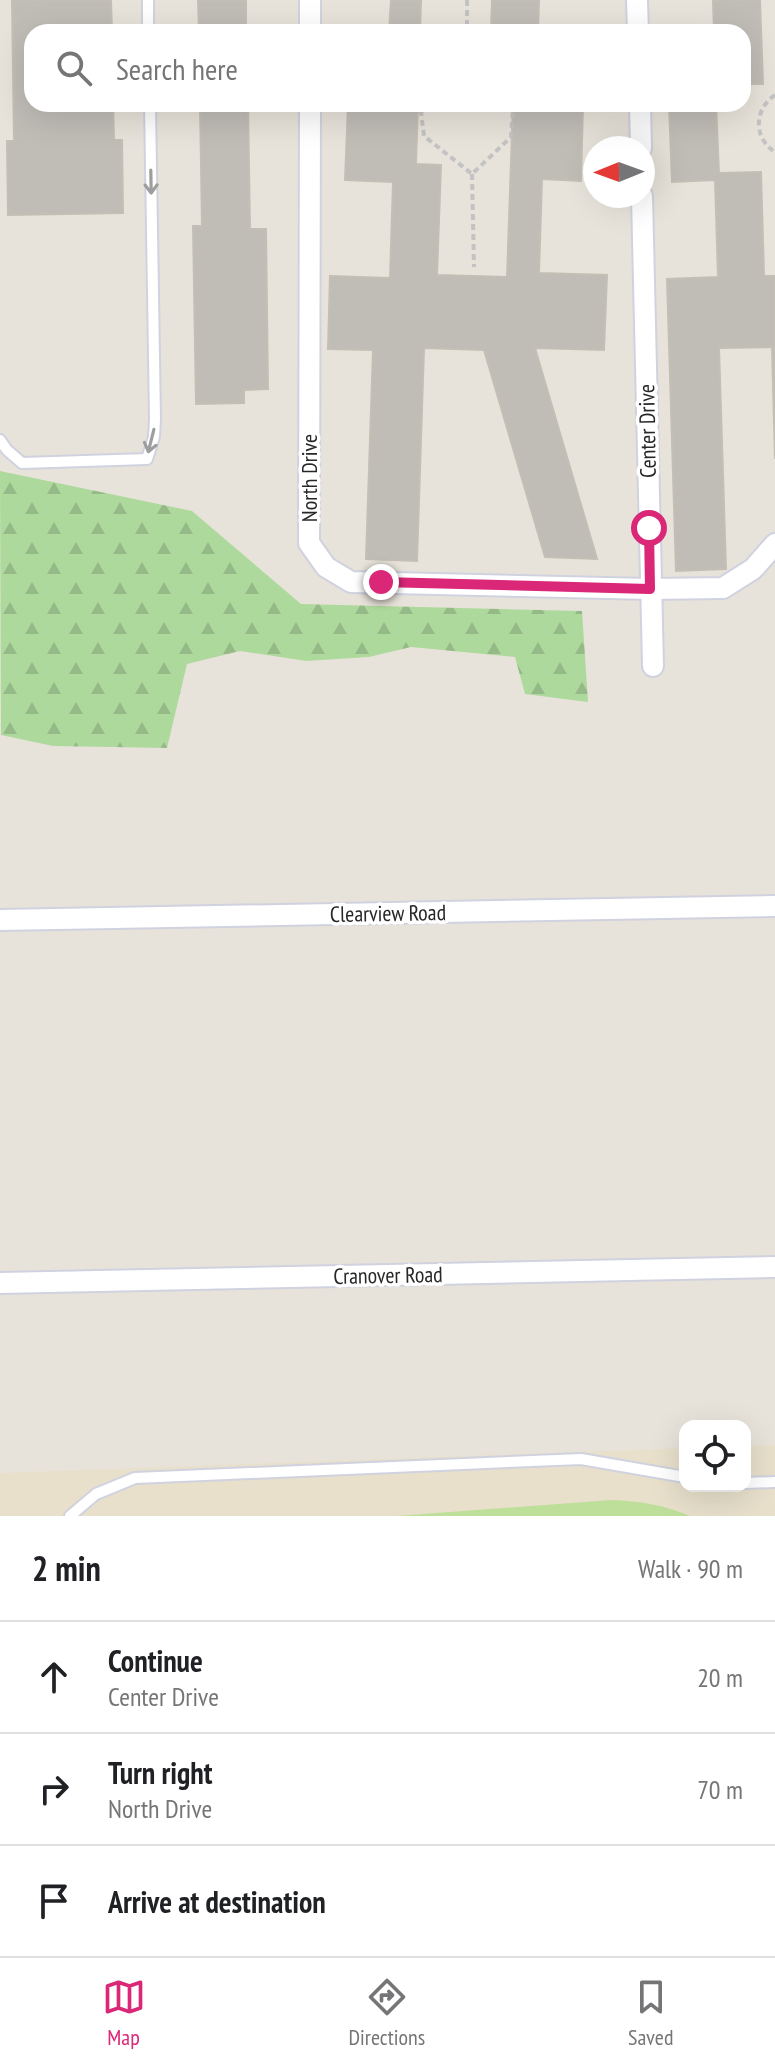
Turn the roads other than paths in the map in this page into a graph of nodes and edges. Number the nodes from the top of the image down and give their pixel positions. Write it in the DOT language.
graph roads {
  1 [pos="148,0"];
  2 [pos="310,0"];
  3 [pos="637,0"];
  4 [pos="148,24"];
  5 [pos="310,24"];
  6 [pos="638,24"];
  7 [pos="150,112"];
  8 [pos="310,112"];
  9 [pos="640,112"];
  10 [pos="641,136"];
  11 [pos="642,208"];
  12 [pos="0,440"];
  13 [pos="775,544"];
  14 [pos="650,589"];
  15 [pos="653,666"];
  16 [pos="775,906"];
  17 [pos="0,920"];
  18 [pos="775,1267"];
  19 [pos="0,1283"];
  20 [pos="679,1476"];
  21 [pos="775,1482"];
  22 [pos="751,1483"];
  23 [pos="70,1516"];
  1 -- 4 [label="lane"];
  2 -- 5 [label="street"];
  3 -- 6 [label="street"];
  7 -- 12 [label="lane, one-way"];
  8 -- 14 [label="street, North Drive"];
  9 -- 10 [label="street"];
  11 -- 14 [label="street, Center Drive"];
  13 -- 14 [label="street, North Drive"];
  14 -- 15 [label="street, Center Drive"];
  16 -- 17 [label="street, Clearview Road"];
  18 -- 19 [label="street, Cranover Road"];
  20 -- 23 [label="lane"];
  21 -- 22 [label="lane"];
}
